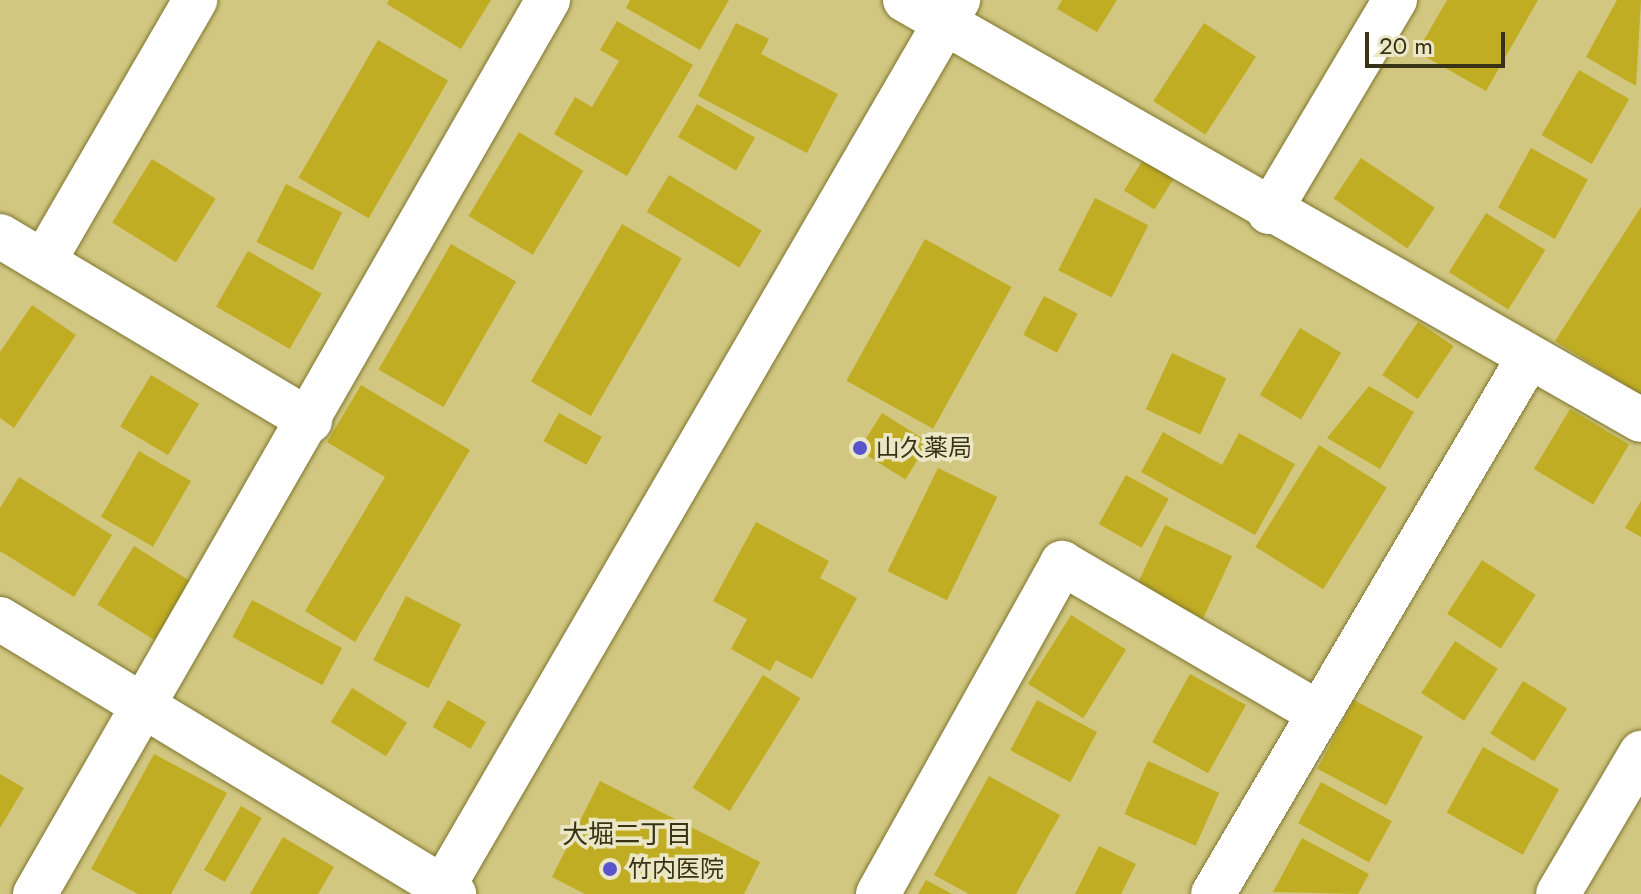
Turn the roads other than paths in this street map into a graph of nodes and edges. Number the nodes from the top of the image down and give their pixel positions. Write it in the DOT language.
graph roads {
  1 [pos="195,0"];
  2 [pos="548,0"];
  3 [pos="905,0"];
  4 [pos="1395,0"];
  5 [pos="951,12"];
  6 [pos="1269,212"];
  7 [pos="0,236"];
  8 [pos="44,261"];
  9 [pos="1529,357"];
  10 [pos="1641,420"];
  11 [pos="310,421"];
  12 [pos="0,619"];
  13 [pos="144,709"];
  14 [pos="1317,712"];
  15 [pos="1641,753"];
  16 [pos="445,892"];
  17 [pos="35,894"];
  18 [pos="878,894"];
  19 [pos="1213,894"];
  20 [pos="1558,894"];
  1 -- 8 [label="street"];
  2 -- 11 [label="street"];
  3 -- 5 [label="street"];
  4 -- 6 [label="street"];
  5 -- 6 [label="street"];
  5 -- 16 [label="street"];
  6 -- 9 [label="street"];
  7 -- 8 [label="street"];
  8 -- 11 [label="street"];
  9 -- 10 [label="street"];
  9 -- 14 [label="street"];
  11 -- 13 [label="street"];
  12 -- 13 [label="street"];
  13 -- 16 [label="street"];
  13 -- 17 [label="street"];
  14 -- 18 [label="street"];
  14 -- 19 [label="street"];
  15 -- 20 [label="street"];
}
